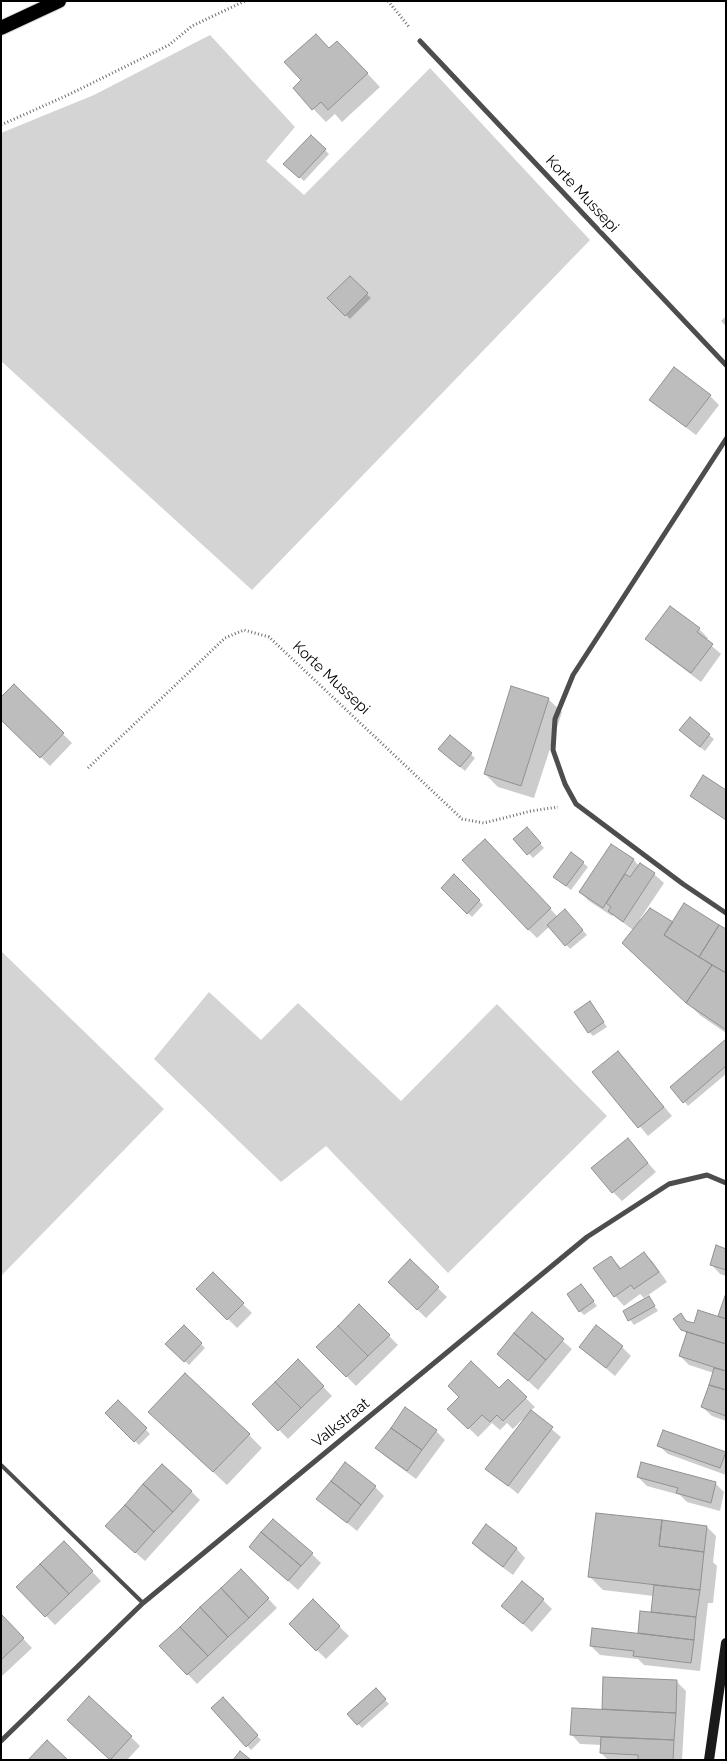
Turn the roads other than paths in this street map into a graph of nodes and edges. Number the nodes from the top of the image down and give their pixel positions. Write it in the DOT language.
graph roads {
  1 [pos="59,1"];
  2 [pos="1,28"];
  3 [pos="420,41"];
  4 [pos="726,365"];
  5 [pos="726,439"];
  6 [pos="726,913"];
  7 [pos="726,1183"];
  8 [pos="1,1465"];
  9 [pos="143,1603"];
  10 [pos="726,1643"];
  11 [pos="1,1741"];
  12 [pos="709,1760"];
  1 -- 2 [label="highway"];
  3 -- 4 [label="street, Korte Mussepi"];
  5 -- 6 [label="street"];
  7 -- 9 [label="street, Valkstraat"];
  8 -- 9 [label="lane"];
  9 -- 11 [label="street, Valkstraat"];
  10 -- 12 [label="main road"];
}
